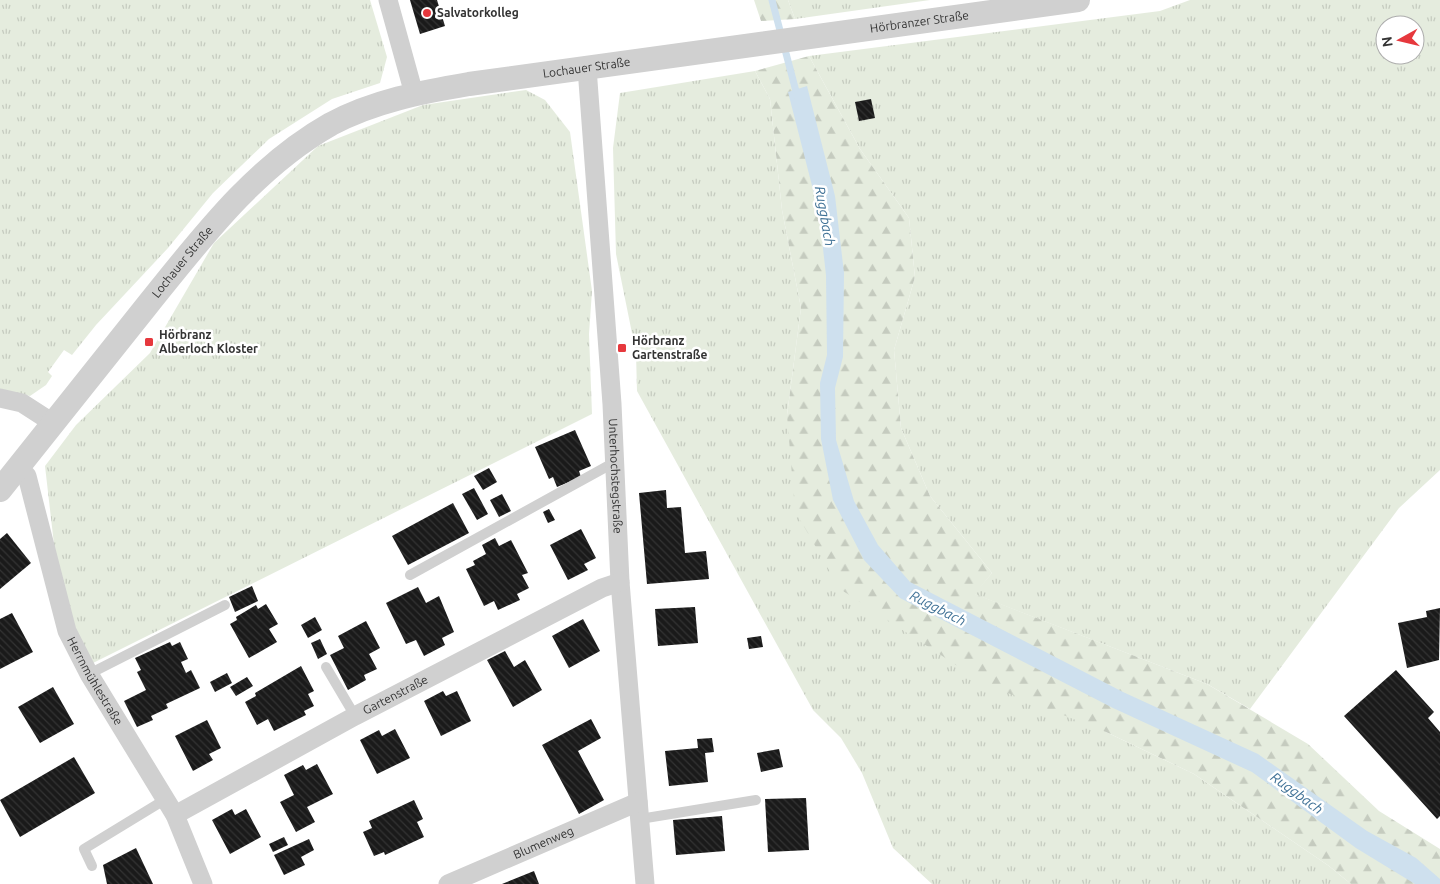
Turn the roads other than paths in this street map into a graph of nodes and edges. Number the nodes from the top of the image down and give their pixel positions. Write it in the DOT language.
graph roads {
  1 [pos="388,0"];
  2 [pos="1078,0"];
  3 [pos="760,44"];
  4 [pos="587,68"];
  5 [pos="414,94"];
  6 [pos="0,398"];
  7 [pos="53,423"];
  8 [pos="615,462"];
  9 [pos="18,467"];
  10 [pos="0,490"];
  11 [pos="410,575"];
  12 [pos="620,582"];
  13 [pos="224,605"];
  14 [pos="326,667"];
  15 [pos="89,674"];
  16 [pos="356,716"];
  17 [pos="756,800"];
  18 [pos="171,807"];
  19 [pos="639,811"];
  20 [pos="92,866"];
  21 [pos="200,883"];
  22 [pos="448,884"];
  23 [pos="645,884"];
  1 -- 5 [label="street"];
  2 -- 3 [label="street, Hörbranzer Straße"];
  3 -- 4 [label="street, Lochauer Straße"];
  4 -- 5 [label="street, Lochauer Straße"];
  4 -- 8 [label="street, Unterhochstegstraße"];
  5 -- 7 [label="street, Lochauer Straße"];
  6 -- 7 [label="street"];
  7 -- 9 [label="street, Lochauer Straße"];
  8 -- 11 [label="lane"];
  8 -- 12 [label="street, Unterhochstegstraße"];
  9 -- 10 [label="street, Lochauer Straße"];
  9 -- 15 [label="street, Herrnmühlestraße"];
  12 -- 16 [label="street, Gartenstraße"];
  12 -- 19 [label="street, Unterhochstegstraße"];
  13 -- 15 [label="lane"];
  14 -- 16 [label="lane"];
  15 -- 18 [label="street, Herrnmühlestraße"];
  16 -- 18 [label="street, Gartenstraße"];
  17 -- 19 [label="lane"];
  18 -- 20 [label="lane"];
  18 -- 21 [label="street, Herrnmühlestraße"];
  19 -- 22 [label="street, Blumenweg"];
  19 -- 23 [label="street, Unterhochstegstraße"];
}
